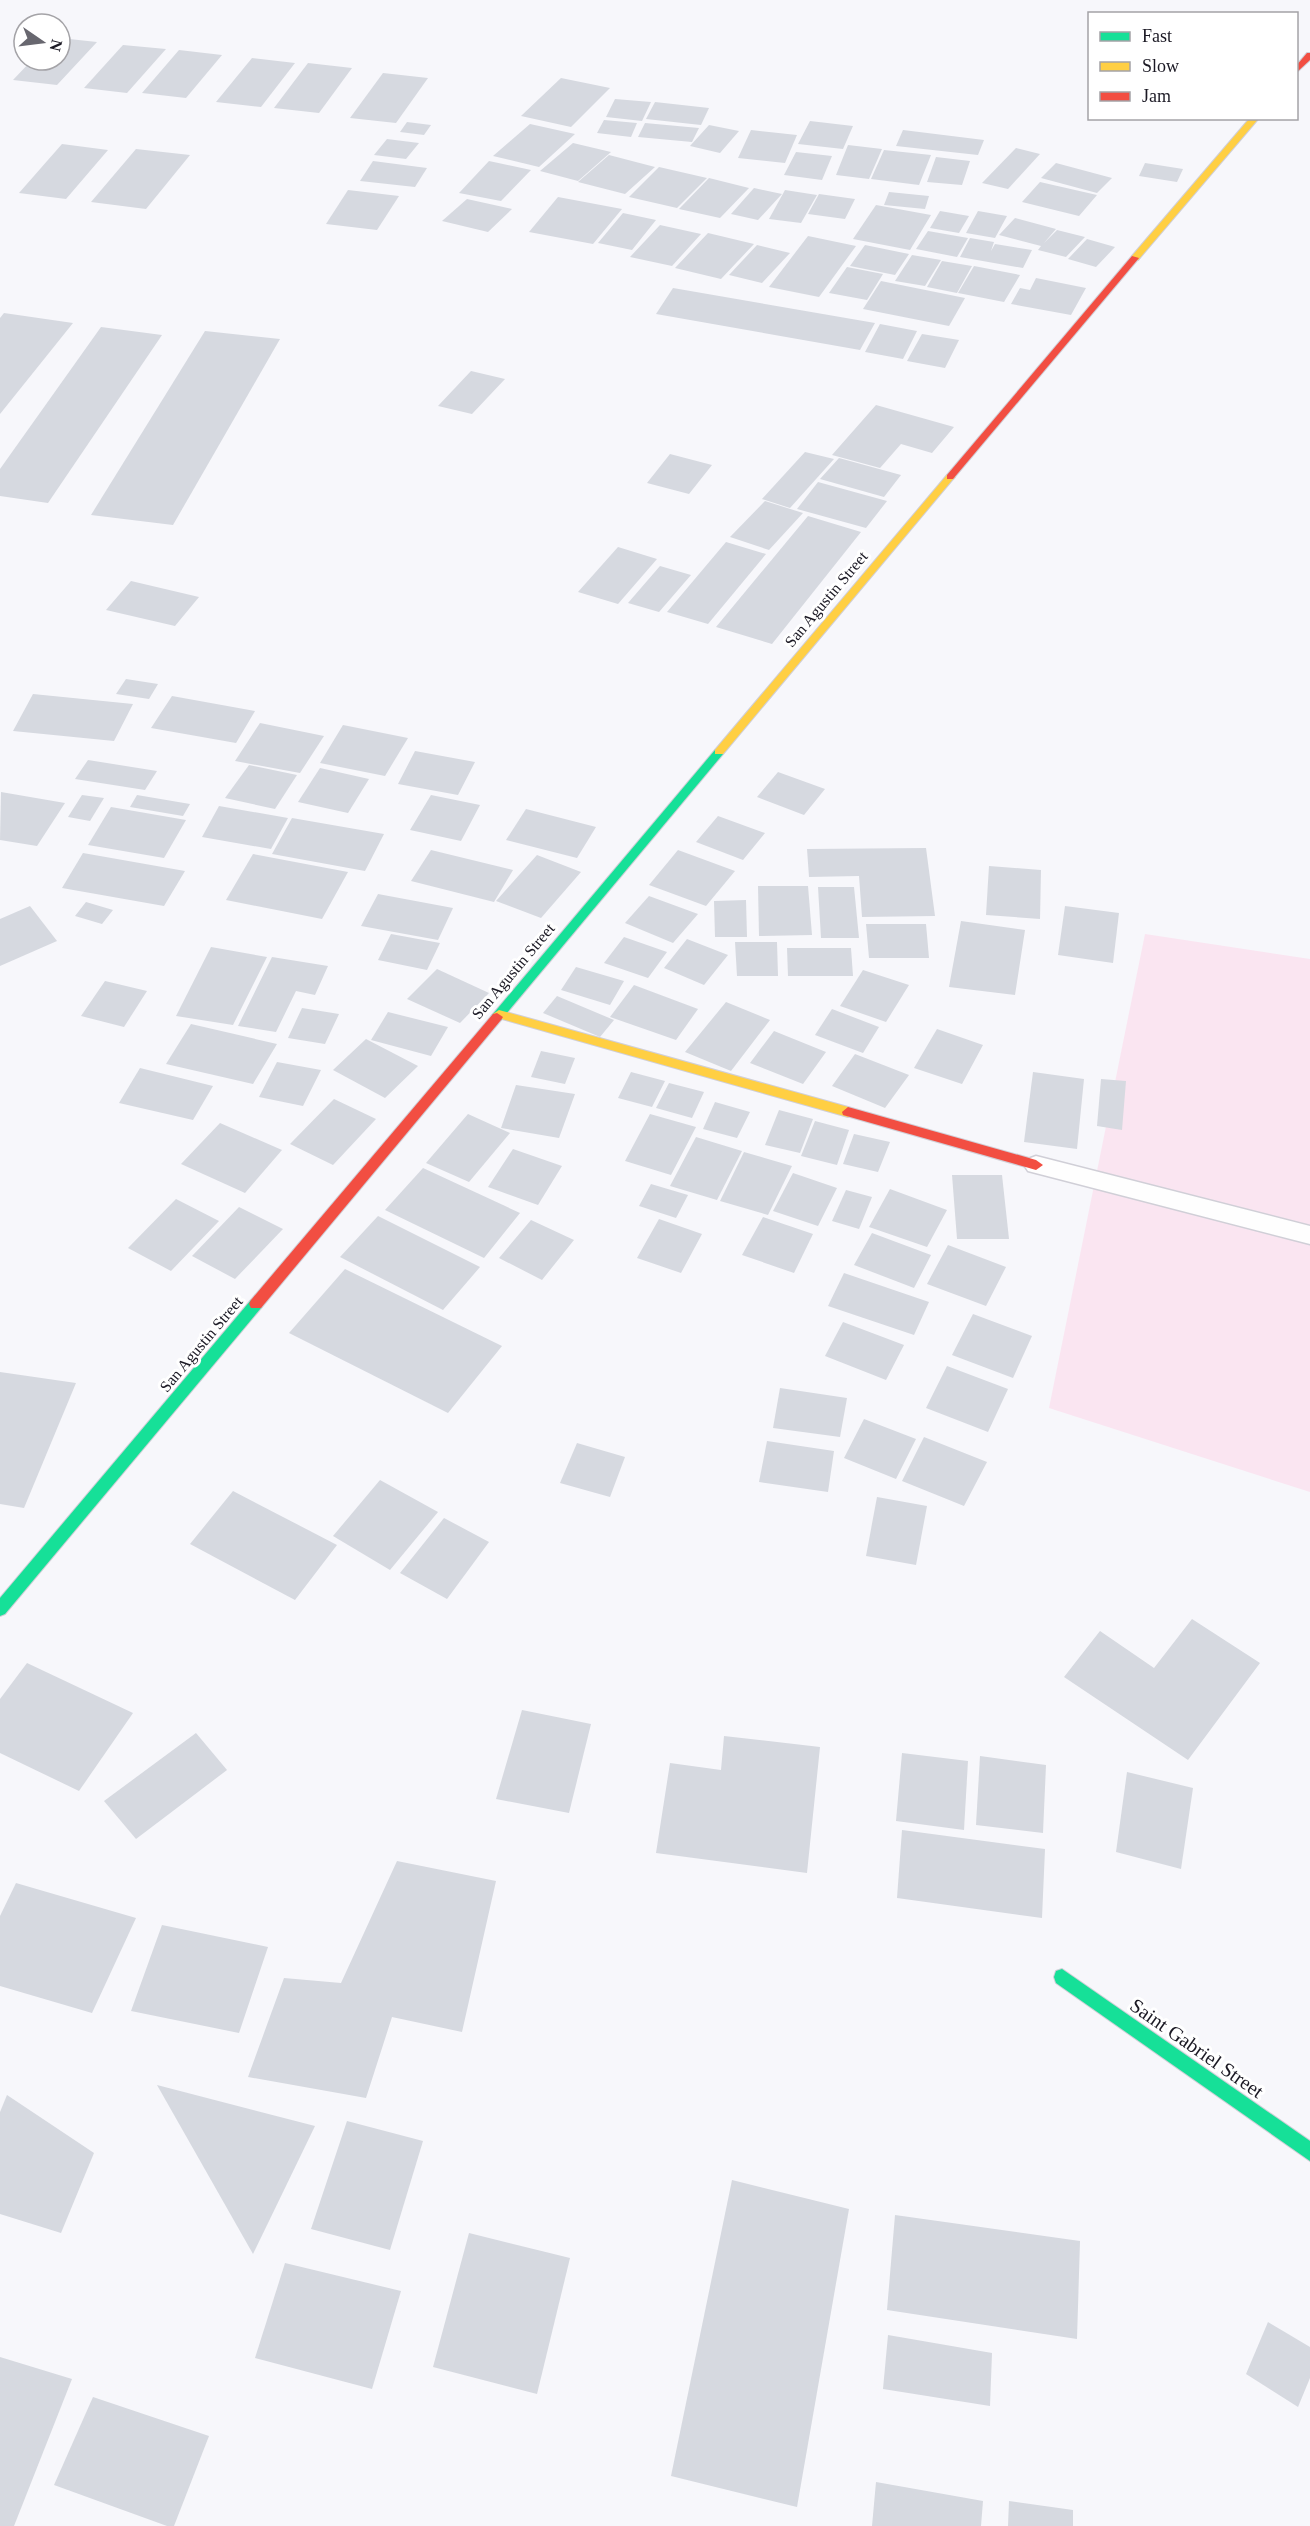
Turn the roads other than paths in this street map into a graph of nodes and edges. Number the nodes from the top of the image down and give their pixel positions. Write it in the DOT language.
graph roads {
  1 [pos="1310,55"];
  2 [pos="1298,69"];
  3 [pos="1253,120"];
  4 [pos="499,1014"];
  5 [pos="1036,1165"];
  6 [pos="1310,1234"];
  7 [pos="0,1610"];
  8 [pos="1062,1977"];
  9 [pos="1310,2152"];
  1 -- 2 [label="street"];
  3 -- 4 [label="street, San Agustin Street"];
  4 -- 5 [label="street"];
  4 -- 7 [label="street, San Agustin Street"];
  5 -- 6 [label="lane"];
  8 -- 9 [label="street, Saint Gabriel Street"];
}
